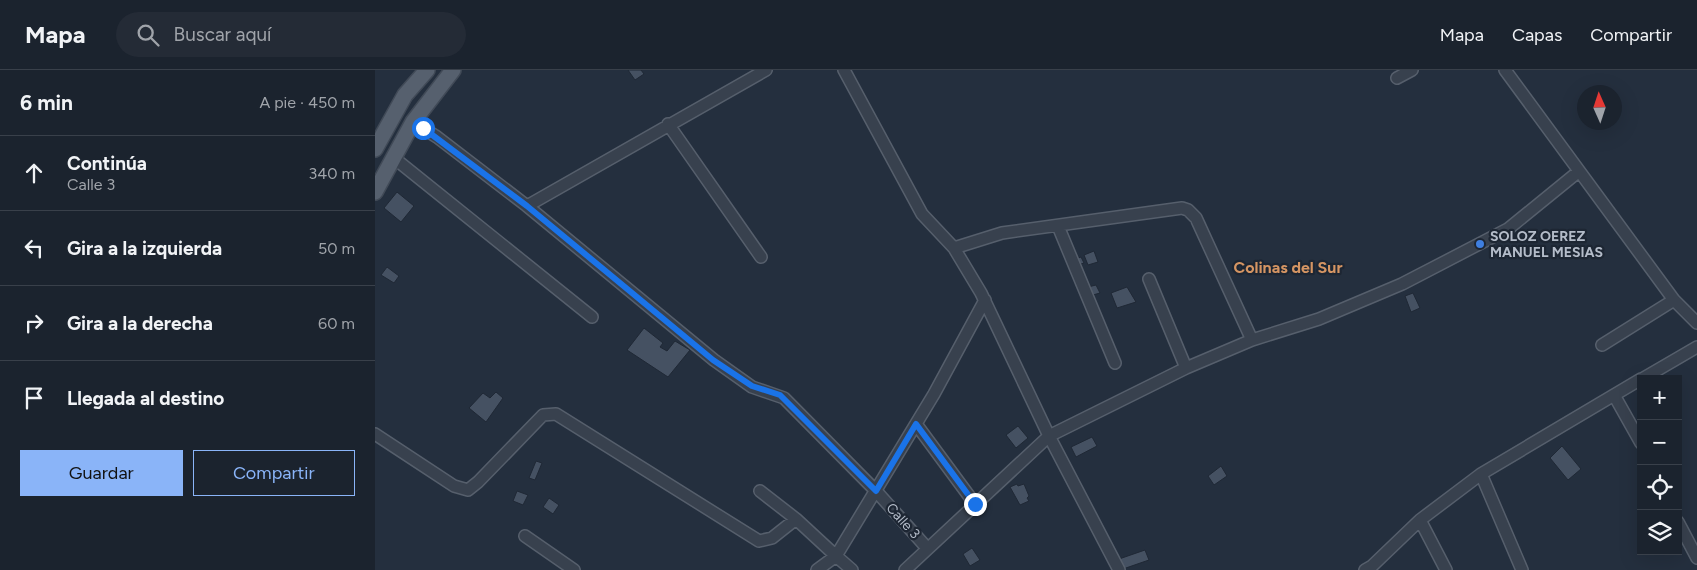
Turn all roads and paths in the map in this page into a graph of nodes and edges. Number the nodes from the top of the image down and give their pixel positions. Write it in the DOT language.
graph roads {
  1 [pos="427,70"];
  2 [pos="453,70"];
  3 [pos="766,70"];
  4 [pos="844,70"];
  5 [pos="1412,70"];
  6 [pos="1505,70"];
  7 [pos="1397,78"];
  8 [pos="413,122"];
  9 [pos="668,124"];
  10 [pos="375,149"];
  11 [pos="394,158"];
  12 [pos="1578,172"];
  13 [pos="375,192"];
  14 [pos="527,206"];
  15 [pos="1058,226"];
  16 [pos="954,248"];
  17 [pos="761,256"];
  18 [pos="1149,279"];
  19 [pos="985,300"];
  20 [pos="1674,300"];
  21 [pos="592,317"];
  22 [pos="1697,323"];
  23 [pos="1252,340"];
  24 [pos="1602,345"];
  25 [pos="1697,347"];
  26 [pos="1115,363"];
  27 [pos="1186,368"];
  28 [pos="1648,375"];
  29 [pos="1637,381"];
  30 [pos="1614,395"];
  31 [pos="916,424"];
  32 [pos="375,434"];
  33 [pos="1049,436"];
  34 [pos="1637,436"];
  35 [pos="1481,474"];
  36 [pos="760,491"];
  37 [pos="876,491"];
  38 [pos="975,504"];
  39 [pos="796,519"];
  40 [pos="1420,520"];
  41 [pos="1682,530"];
  42 [pos="525,536"];
  43 [pos="927,548"];
  44 [pos="836,556"];
  45 [pos="1697,558"];
  46 [pos="575,570"];
  47 [pos="817,570"];
  48 [pos="852,570"];
  49 [pos="905,570"];
  50 [pos="1119,570"];
  51 [pos="1365,570"];
  52 [pos="1446,570"];
  53 [pos="1522,570"];
  1 -- 10 [label="main road"];
  2 -- 8 [label="main road"];
  3 -- 9 [label="street"];
  4 -- 16 [label="street"];
  5 -- 7 [label="street"];
  6 -- 12 [label="street"];
  8 -- 11 [label="main road"];
  8 -- 14 [label="street, Calle 3"];
  9 -- 14 [label="street"];
  9 -- 17 [label="street"];
  11 -- 13 [label="main road"];
  11 -- 21 [label="street"];
  12 -- 20 [label="street"];
  12 -- 23 [label="street"];
  14 -- 37 [label="street, Calle 3"];
  15 -- 16 [label="street"];
  15 -- 23 [label="street"];
  15 -- 26 [label="street"];
  16 -- 19 [label="street"];
  18 -- 27 [label="street"];
  19 -- 31 [label="street"];
  19 -- 33 [label="street"];
  20 -- 22 [label="street"];
  20 -- 24 [label="street"];
  23 -- 27 [label="street"];
  25 -- 28 [label="street"];
  27 -- 33 [label="street"];
  29 -- 30 [label="street"];
  30 -- 34 [label="street"];
  30 -- 35 [label="street"];
  31 -- 37 [label="street"];
  31 -- 38 [label="street"];
  32 -- 39 [label="street"];
  33 -- 38 [label="street"];
  33 -- 50 [label="street"];
  35 -- 40 [label="street"];
  35 -- 53 [label="street"];
  36 -- 39 [label="street"];
  37 -- 43 [label="street, Calle 3"];
  37 -- 44 [label="street"];
  38 -- 43 [label="street"];
  39 -- 44 [label="street"];
  40 -- 51 [label="street"];
  40 -- 52 [label="street"];
  41 -- 45 [label="street"];
  42 -- 46 [label="street"];
  43 -- 49 [label="street"];
  44 -- 47 [label="street"];
  44 -- 48 [label="street"];
}
